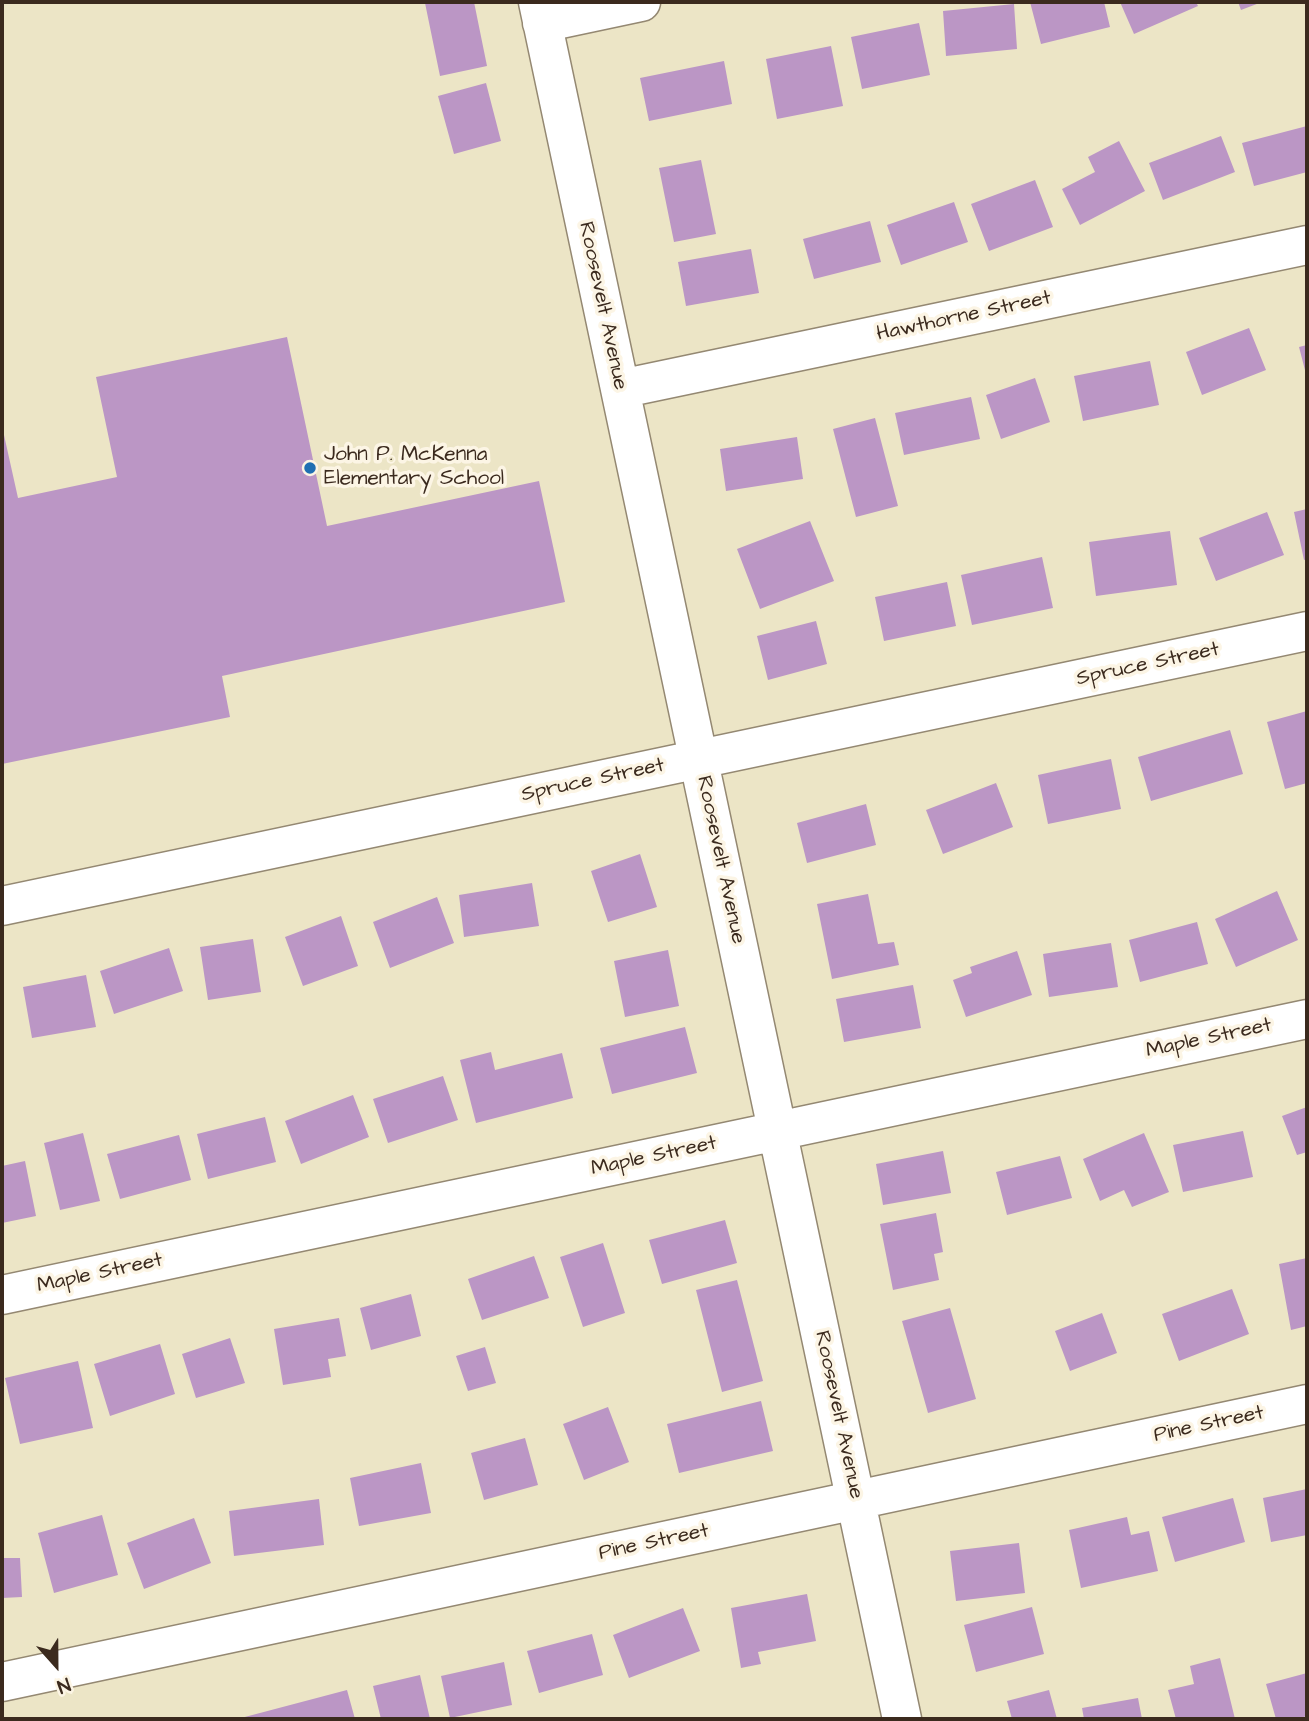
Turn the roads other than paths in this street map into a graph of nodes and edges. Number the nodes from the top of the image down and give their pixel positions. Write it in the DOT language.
graph roads {
  1 [pos="641,2"];
  2 [pos="540,12"];
  3 [pos="1307,245"];
  4 [pos="620,389"];
  5 [pos="1307,631"];
  6 [pos="699,759"];
  7 [pos="2,906"];
  8 [pos="1307,1018"];
  9 [pos="777,1131"];
  10 [pos="2,1295"];
  11 [pos="1307,1404"];
  12 [pos="856,1500"];
  13 [pos="2,1682"];
  14 [pos="902,1719"];
  1 -- 2 [label="street"];
  2 -- 4 [label="street, Roosevelt Avenue"];
  3 -- 4 [label="street, Hawthorne Street"];
  4 -- 6 [label="street, Roosevelt Avenue"];
  5 -- 6 [label="street, Spruce Street"];
  6 -- 7 [label="street, Spruce Street"];
  6 -- 9 [label="street, Roosevelt Avenue"];
  8 -- 9 [label="street, Maple Street"];
  9 -- 10 [label="street, Maple Street"];
  9 -- 12 [label="street, Roosevelt Avenue"];
  11 -- 12 [label="street, Pine Street"];
  12 -- 13 [label="street, Pine Street"];
  12 -- 14 [label="street, Roosevelt Avenue"];
}
